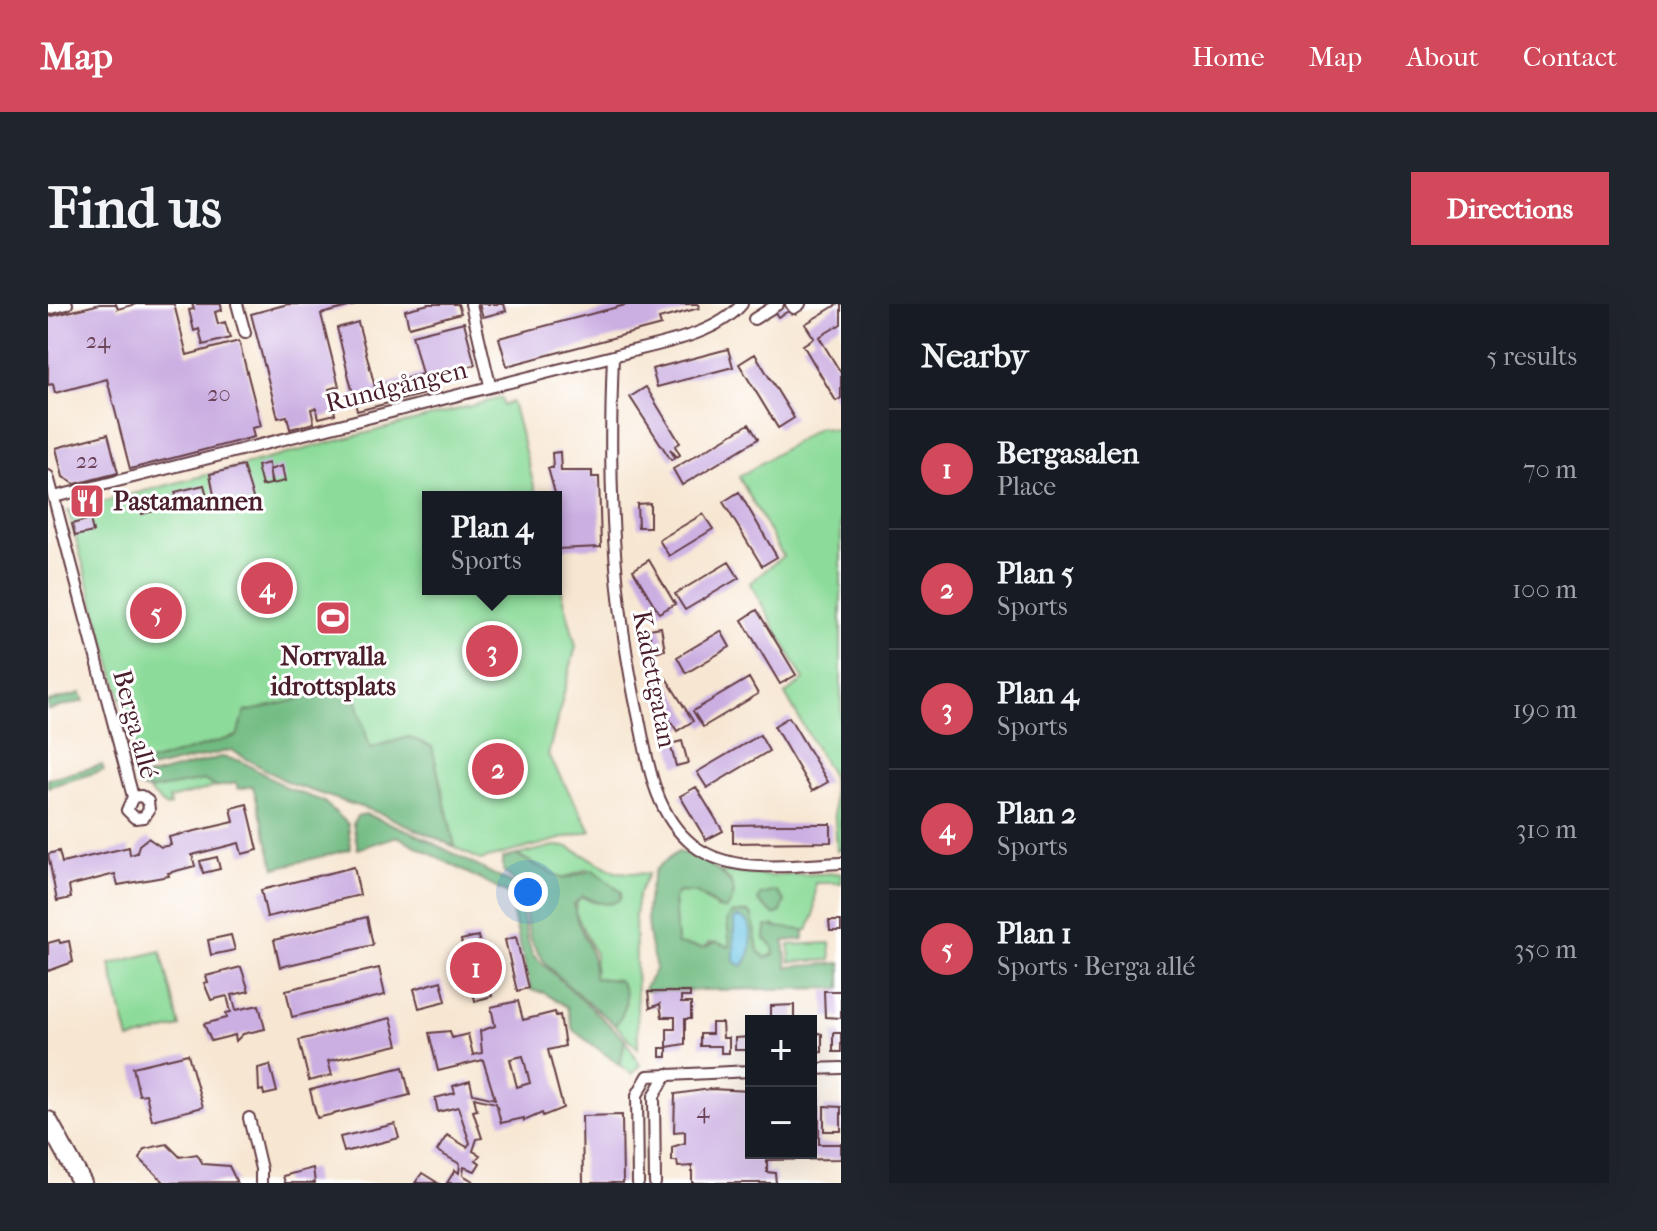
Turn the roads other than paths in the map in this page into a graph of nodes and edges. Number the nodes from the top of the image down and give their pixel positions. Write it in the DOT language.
graph roads {
  1 [pos="67,304"];
  2 [pos="237,304"];
  3 [pos="471,304"];
  4 [pos="742,304"];
  5 [pos="778,304"];
  6 [pos="791,304"];
  7 [pos="800,304"];
  8 [pos="48,309"];
  9 [pos="754,319"];
  10 [pos="245,333"];
  11 [pos="613,356"];
  12 [pos="490,385"];
  13 [pos="48,476"];
  14 [pos="54,497"];
  15 [pos="133,797"];
  16 [pos="841,863"];
  17 [pos="841,1068"];
  18 [pos="817,1069"];
  19 [pos="745,1071"];
  20 [pos="667,1074"];
  21 [pos="249,1118"];
  22 [pos="48,1121"];
  23 [pos="82,1183"];
  24 [pos="261,1183"];
  25 [pos="638,1183"];
  26 [pos="655,1183"];
  1 -- 8 [label="street"];
  2 -- 10 [label="street"];
  3 -- 12 [label="street"];
  4 -- 11 [label="street, Rundgången"];
  5 -- 9 [label="street"];
  6 -- 7 [label="street"];
  11 -- 12 [label="street, Rundgången"];
  11 -- 16 [label="street, Kadettgatan"];
  12 -- 14 [label="street, Rundgången"];
  13 -- 14 [label="street, Berga allé"];
  14 -- 15 [label="street, Berga allé"];
  17 -- 18 [label="street"];
  19 -- 20 [label="street"];
  20 -- 25 [label="street"];
  20 -- 26 [label="street"];
  21 -- 24 [label="street"];
  22 -- 23 [label="highway"];
}
